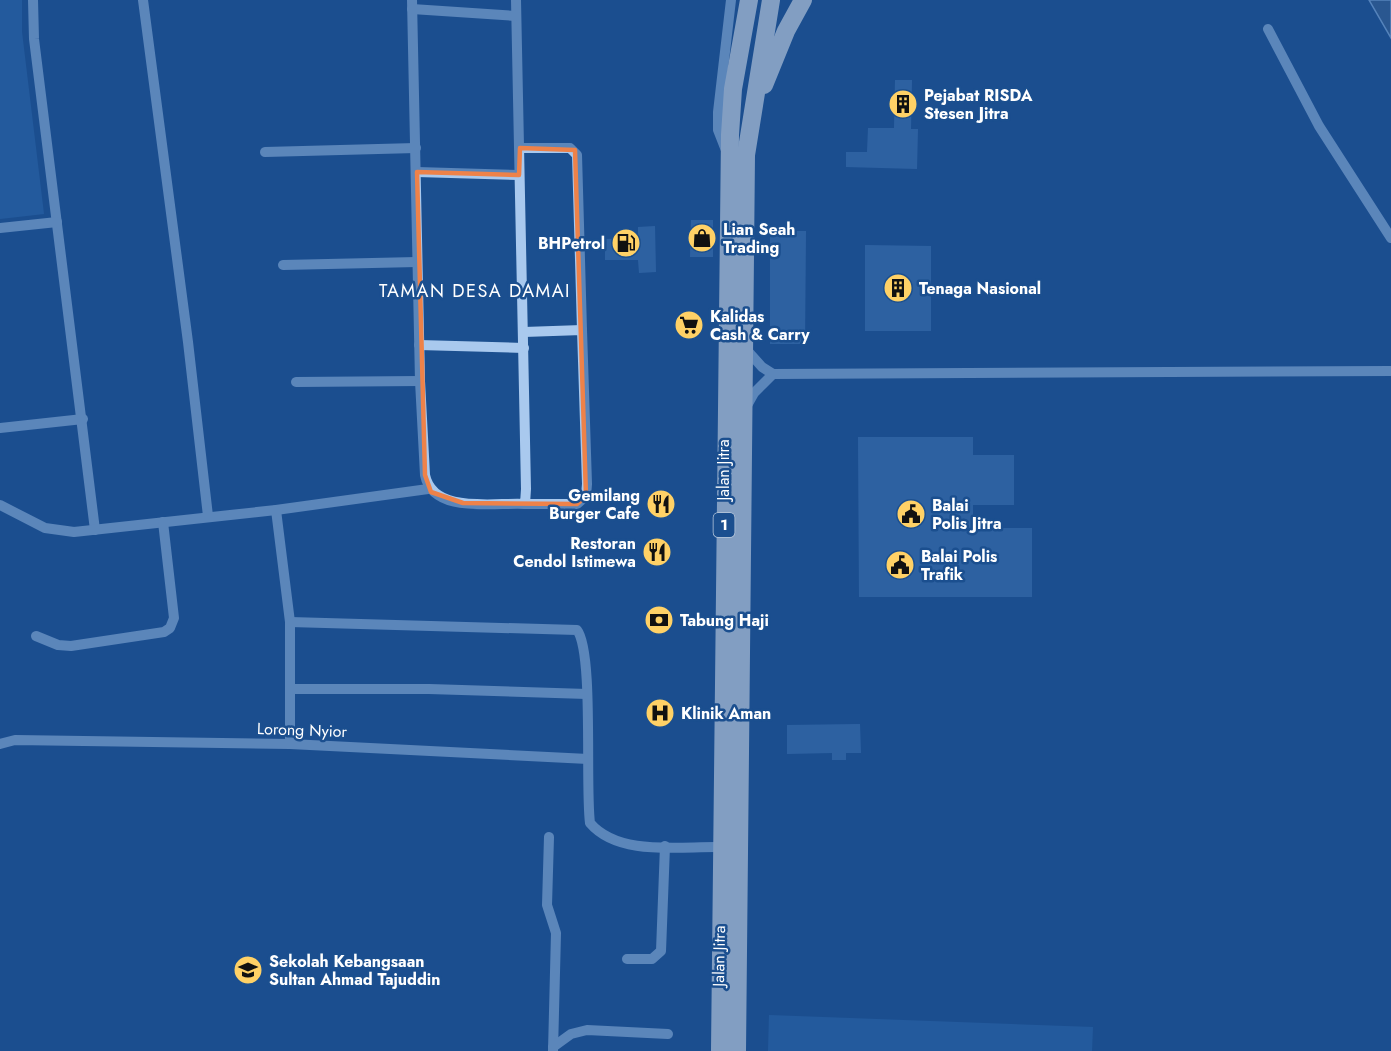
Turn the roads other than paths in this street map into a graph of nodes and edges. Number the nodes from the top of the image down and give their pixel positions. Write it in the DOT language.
graph roads {
  1 [pos="33,0"];
  2 [pos="143,0"];
  3 [pos="516,0"];
  4 [pos="731,0"];
  5 [pos="749,0"];
  6 [pos="771,0"];
  7 [pos="803,0"];
  8 [pos="412,4"];
  9 [pos="516,16"];
  10 [pos="1268,29"];
  11 [pos="750,118"];
  12 [pos="416,148"];
  13 [pos="520,148"];
  14 [pos="265,152"];
  15 [pos="730,159"];
  16 [pos="417,172"];
  17 [pos="519,175"];
  18 [pos="57,222"];
  19 [pos="0,228"];
  20 [pos="1391,238"];
  21 [pos="417,262"];
  22 [pos="283,265"];
  23 [pos="582,330"];
  24 [pos="524,332"];
  25 [pos="419,345"];
  26 [pos="743,345"];
  27 [pos="524,348"];
  28 [pos="1391,371"];
  29 [pos="773,374"];
  30 [pos="420,381"];
  31 [pos="296,382"];
  32 [pos="743,414"];
  33 [pos="83,419"];
  34 [pos="0,428"];
  35 [pos="428,489"];
  36 [pos="525,504"];
  37 [pos="0,505"];
  38 [pos="276,510"];
  39 [pos="208,516"];
  40 [pos="163,522"];
  41 [pos="95,530"];
  42 [pos="290,622"];
  43 [pos="36,636"];
  44 [pos="290,689"];
  45 [pos="587,694"];
  46 [pos="0,744"];
  47 [pos="290,744"];
  48 [pos="588,759"];
  49 [pos="549,837"];
  50 [pos="665,846"];
  51 [pos="721,847"];
  52 [pos="627,959"];
  53 [pos="668,1034"];
  54 [pos="553,1049"];
  55 [pos="720,1051"];
  56 [pos="737,1051"];
  1 -- 18 [label="street"];
  2 -- 39 [label="street"];
  3 -- 9 [label="street"];
  4 -- 15 [label="street"];
  5 -- 15 [label="highway, Jalan Jitra / 1"];
  6 -- 11 [label="highway, Jalan Jitra / 1"];
  7 -- 11 [label="highway"];
  8 -- 9 [label="street"];
  8 -- 12 [label="street"];
  9 -- 13 [label="street"];
  10 -- 20 [label="street"];
  11 -- 26 [label="highway, Jalan Jitra / 1"];
  12 -- 14 [label="street"];
  12 -- 16 [label="street"];
  13 -- 17 [label="street"];
  13 -- 23 [label="street"];
  15 -- 51 [label="highway, Jalan Jitra / 1"];
  16 -- 17 [label="street"];
  16 -- 21 [label="street"];
  17 -- 24 [label="street"];
  18 -- 19 [label="street"];
  18 -- 33 [label="street"];
  21 -- 22 [label="street"];
  21 -- 25 [label="street"];
  23 -- 24 [label="street"];
  23 -- 36 [label="street"];
  24 -- 27 [label="street"];
  25 -- 27 [label="street"];
  25 -- 30 [label="street"];
  26 -- 29 [label="street"];
  26 -- 32 [label="highway, Jalan Jitra / 1"];
  27 -- 36 [label="street"];
  28 -- 29 [label="street"];
  29 -- 32 [label="street"];
  30 -- 31 [label="street"];
  30 -- 35 [label="street"];
  32 -- 56 [label="highway, Jalan Jitra / 1"];
  33 -- 34 [label="street"];
  33 -- 41 [label="street"];
  35 -- 36 [label="street"];
  35 -- 38 [label="street"];
  37 -- 41 [label="street"];
  38 -- 39 [label="street"];
  38 -- 42 [label="street"];
  39 -- 40 [label="street"];
  40 -- 41 [label="street"];
  40 -- 43 [label="street"];
  42 -- 44 [label="street"];
  42 -- 45 [label="street"];
  44 -- 45 [label="street"];
  44 -- 47 [label="street"];
  45 -- 48 [label="street"];
  46 -- 47 [label="street, Lorong Nyior"];
  47 -- 48 [label="street, Lorong Nyior"];
  48 -- 50 [label="street"];
  49 -- 54 [label="street"];
  50 -- 51 [label="street"];
  50 -- 52 [label="street"];
  51 -- 55 [label="highway, Jalan Jitra / 1"];
  53 -- 54 [label="street"];
}
